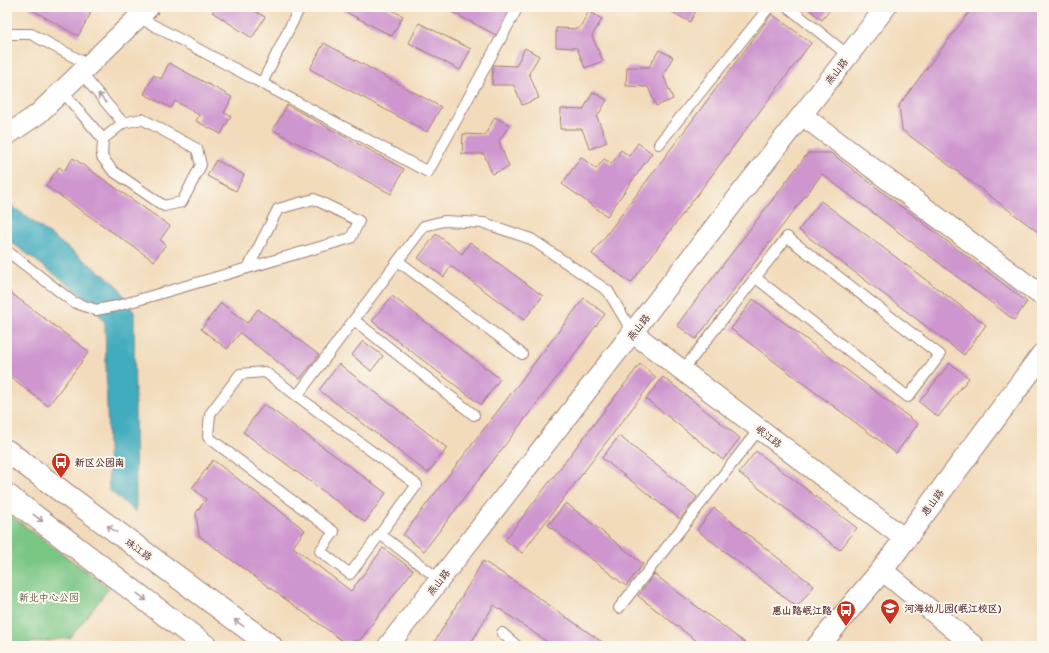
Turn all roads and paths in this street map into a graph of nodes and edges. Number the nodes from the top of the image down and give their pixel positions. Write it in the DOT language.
graph roads {
  1 [pos="300,7"];
  2 [pos="518,7"];
  3 [pos="769,7"];
  4 [pos="788,7"];
  5 [pos="886,7"];
  6 [pos="143,12"];
  7 [pos="7,34"];
  8 [pos="848,55"];
  9 [pos="85,69"];
  10 [pos="262,83"];
  11 [pos="62,91"];
  12 [pos="802,115"];
  13 [pos="123,123"];
  14 [pos="7,135"];
  15 [pos="103,139"];
  16 [pos="659,144"];
  17 [pos="7,251"];
  18 [pos="398,261"];
  19 [pos="248,268"];
  20 [pos="756,278"];
  21 [pos="1042,296"];
  22 [pos="354,320"];
  23 [pos="634,333"];
  24 [pos="522,354"];
  25 [pos="1042,355"];
  26 [pos="683,370"];
  27 [pos="297,396"];
  28 [pos="474,415"];
  29 [pos="760,428"];
  30 [pos="7,451"];
  31 [pos="7,495"];
  32 [pos="380,534"];
  33 [pos="905,538"];
  34 [pos="882,570"];
  35 [pos="440,580"];
  36 [pos="619,608"];
  37 [pos="502,633"];
  38 [pos="206,646"];
  39 [pos="270,646"];
  40 [pos="388,646"];
  41 [pos="517,646"];
  42 [pos="818,646"];
  43 [pos="974,646"];
  1 -- 10 [label="lane"];
  2 -- 10 [label="lane"];
  3 -- 16 [label="lane"];
  4 -- 8 [label="lane"];
  5 -- 8 [label="street, 燕山路"];
  6 -- 9 [label="street"];
  6 -- 10 [label="lane"];
  7 -- 9 [label="lane"];
  8 -- 12 [label="street, 燕山路"];
  9 -- 11 [label="street"];
  13 -- 9 [label="lane, one-way"];
  11 -- 14 [label="street"];
  11 -- 15 [label="lane"];
  12 -- 21 [label="street"];
  12 -- 23 [label="street, 燕山路"];
  13 -- 15 [label="lane"];
  13 -- 15 [label="lane"];
  17 -- 19 [label="lane"];
  18 -- 22 [label="lane"];
  18 -- 23 [label="lane"];
  18 -- 24 [label="lane"];
  19 -- 19 [label="lane"];
  20 -- 20 [label="lane"];
  20 -- 26 [label="lane"];
  22 -- 27 [label="lane"];
  22 -- 28 [label="lane"];
  23 -- 26 [label="street, 岷江路"];
  23 -- 35 [label="street, 燕山路"];
  25 -- 33 [label="street, 惠山路"];
  26 -- 29 [label="street, 岷江路"];
  27 -- 32 [label="lane"];
  27 -- 32 [label="lane"];
  29 -- 33 [label="street, 岷江路"];
  29 -- 36 [label="lane"];
  39 -- 30 [label="street, 珠江路, one-way"];
  31 -- 38 [label="street, one-way"];
  32 -- 35 [label="lane"];
  33 -- 34 [label="street, 惠山路"];
  34 -- 42 [label="street, 惠山路"];
  34 -- 43 [label="street"];
  35 -- 40 [label="street, 燕山路"];
  37 -- 41 [label="lane"];
}
